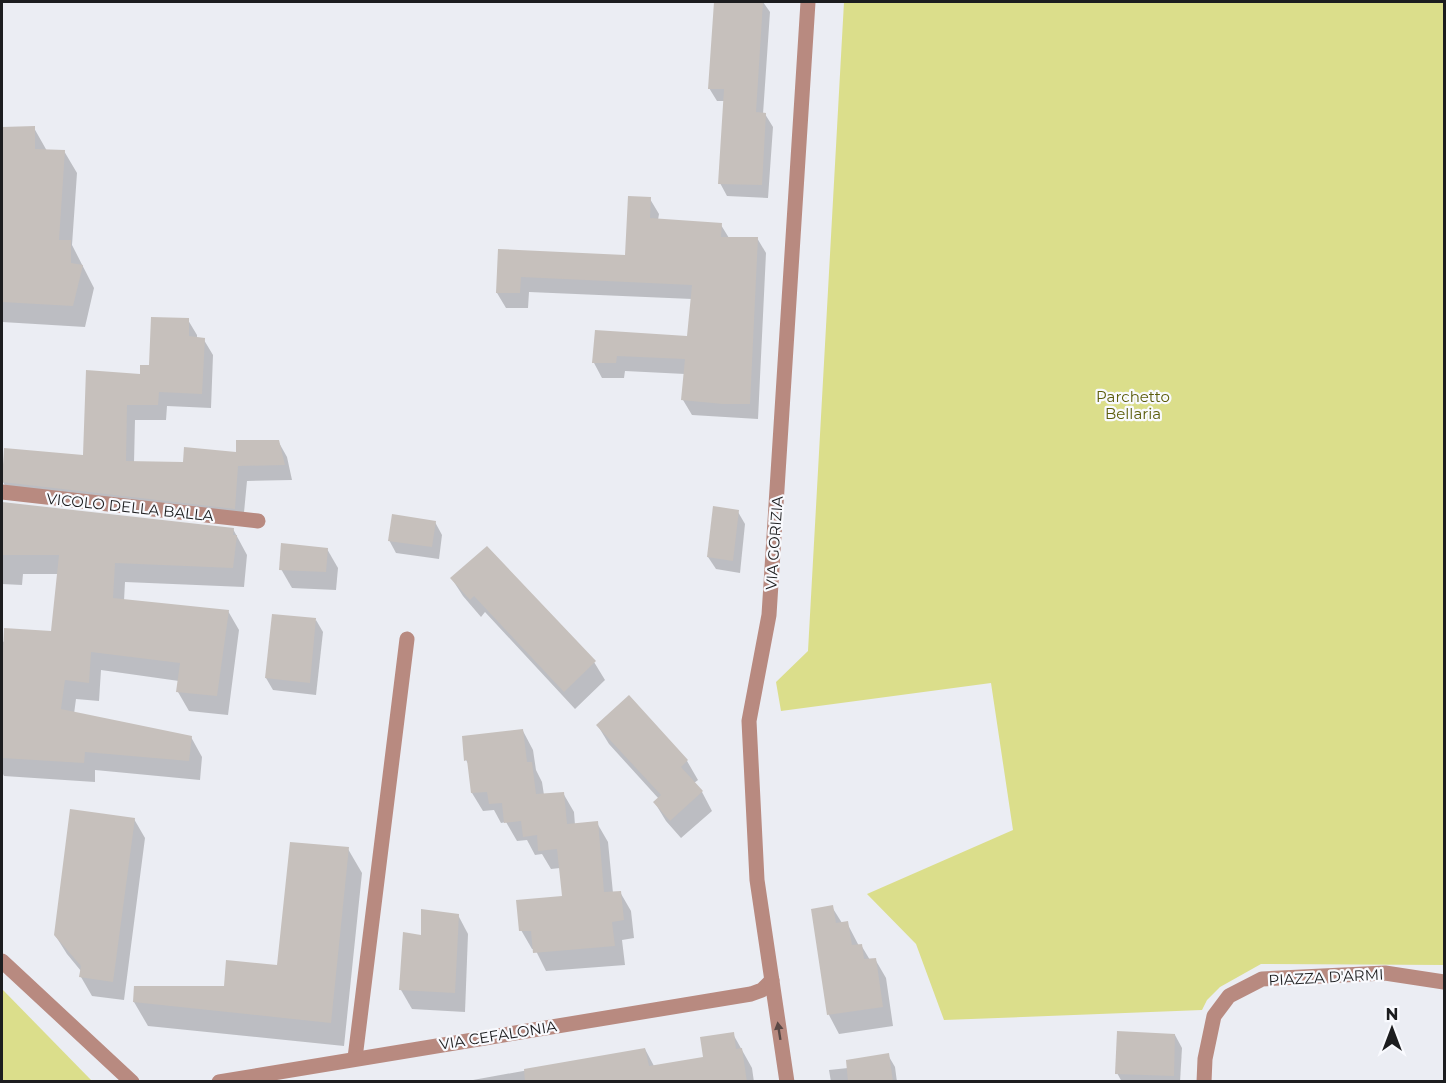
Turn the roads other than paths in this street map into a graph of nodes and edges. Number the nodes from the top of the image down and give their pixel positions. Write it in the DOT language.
graph roads {
  1 [pos="808,2"];
  2 [pos="2,492"];
  3 [pos="258,521"];
  4 [pos="407,639"];
  5 [pos="2,961"];
  6 [pos="771,980"];
  7 [pos="1444,982"];
  8 [pos="354,1058"];
  9 [pos="132,1082"];
  10 [pos="219,1082"];
  11 [pos="787,1082"];
  12 [pos="1204,1082"];
  1 -- 6 [label="street, VIA GORIZIA"];
  2 -- 3 [label="street, VICOLO DELLA BALLA"];
  4 -- 8 [label="street"];
  5 -- 9 [label="street"];
  6 -- 8 [label="street, VIA CEFALONIA"];
  11 -- 6 [label="street, VIA GORIZIA, one-way"];
  7 -- 12 [label="street, PIAZZA D'ARMI"];
  8 -- 10 [label="street, VIA CEFALONIA"];
}
